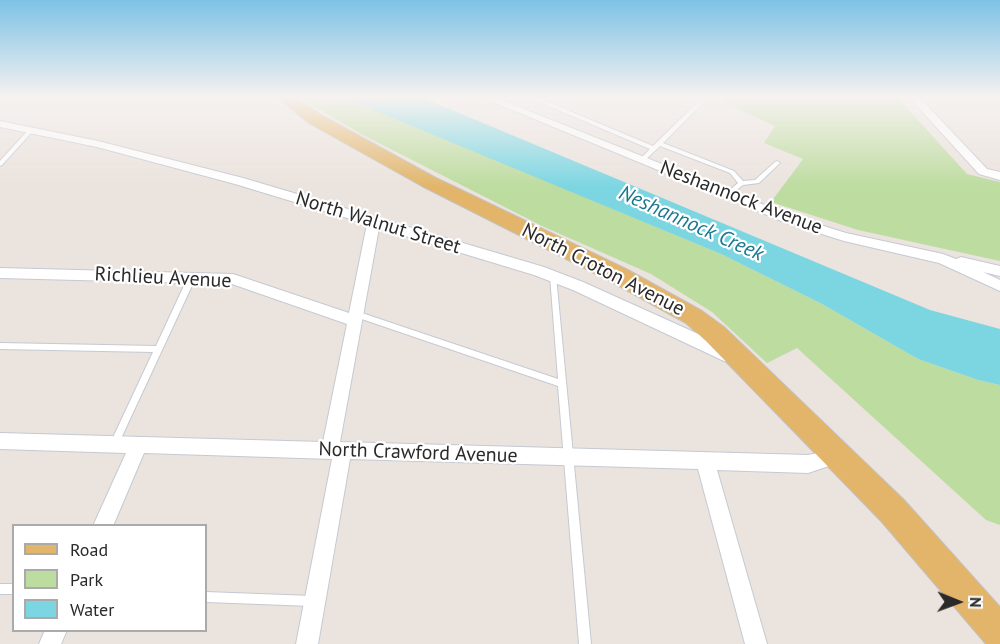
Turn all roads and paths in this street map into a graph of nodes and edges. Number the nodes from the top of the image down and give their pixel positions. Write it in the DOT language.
graph roads {
  1 [pos="16,127"];
  2 [pos="331,127"];
  3 [pos="560,127"];
  4 [pos="609,127"];
  5 [pos="675,127"];
  6 [pos="942,127"];
  7 [pos="31,130"];
  8 [pos="656,145"];
  9 [pos="642,160"];
  10 [pos="777,162"];
  11 [pos="0,165"];
  12 [pos="1000,176"];
  13 [pos="741,183"];
  14 [pos="727,195"];
  15 [pos="375,222"];
  16 [pos="943,259"];
  17 [pos="1000,271"];
  18 [pos="0,273"];
  19 [pos="553,276"];
  20 [pos="192,277"];
  21 [pos="1000,286"];
  22 [pos="356,318"];
  23 [pos="0,345"];
  24 [pos="158,349"];
  25 [pos="742,361"];
  26 [pos="562,384"];
  27 [pos="0,441"];
  28 [pos="114,444"];
  29 [pos="139,444"];
  30 [pos="336,450"];
  31 [pos="833,451"];
  32 [pos="569,457"];
  33 [pos="705,461"];
  34 [pos="103,524"];
  35 [pos="207,597"];
  36 [pos="314,602"];
  37 [pos="1000,633"];
  38 [pos="307,644"];
  39 [pos="585,644"];
  40 [pos="756,644"];
  1 -- 7 [label="street, North Walnut Street"];
  2 -- 25 [label="main road, North Croton Avenue"];
  3 -- 9 [label="street, Neshannock Avenue"];
  4 -- 8 [label="lane"];
  5 -- 8 [label="lane"];
  6 -- 12 [label="street"];
  7 -- 11 [label="lane"];
  7 -- 15 [label="street, North Walnut Street"];
  8 -- 9 [label="lane"];
  8 -- 13 [label="lane"];
  9 -- 14 [label="street, Neshannock Avenue"];
  10 -- 13 [label="lane"];
  13 -- 14 [label="lane"];
  14 -- 16 [label="street, Neshannock Avenue"];
  15 -- 19 [label="street, North Walnut Street"];
  15 -- 22 [label="street"];
  16 -- 17 [label="street"];
  16 -- 21 [label="street, Neshannock Avenue"];
  18 -- 20 [label="street, Richlieu Avenue"];
  19 -- 25 [label="street, North Walnut Street"];
  19 -- 26 [label="lane"];
  20 -- 22 [label="street, Richlieu Avenue"];
  20 -- 24 [label="lane"];
  22 -- 26 [label="lane, Richlieu Avenue"];
  22 -- 30 [label="street"];
  23 -- 24 [label="lane"];
  24 -- 28 [label="lane"];
  25 -- 31 [label="main road, North Croton Avenue"];
  26 -- 32 [label="lane"];
  27 -- 28 [label="street, North Crawford Avenue"];
  28 -- 29 [label="street, North Crawford Avenue"];
  29 -- 30 [label="street, North Crawford Avenue"];
  29 -- 34 [label="street"];
  30 -- 32 [label="street, North Crawford Avenue"];
  30 -- 36 [label="street"];
  31 -- 33 [label="street, North Crawford Avenue"];
  31 -- 37 [label="main road, North Croton Avenue"];
  32 -- 33 [label="street, North Crawford Avenue"];
  32 -- 39 [label="lane"];
  33 -- 40 [label="street"];
  35 -- 36 [label="lane"];
  36 -- 38 [label="street"];
}
